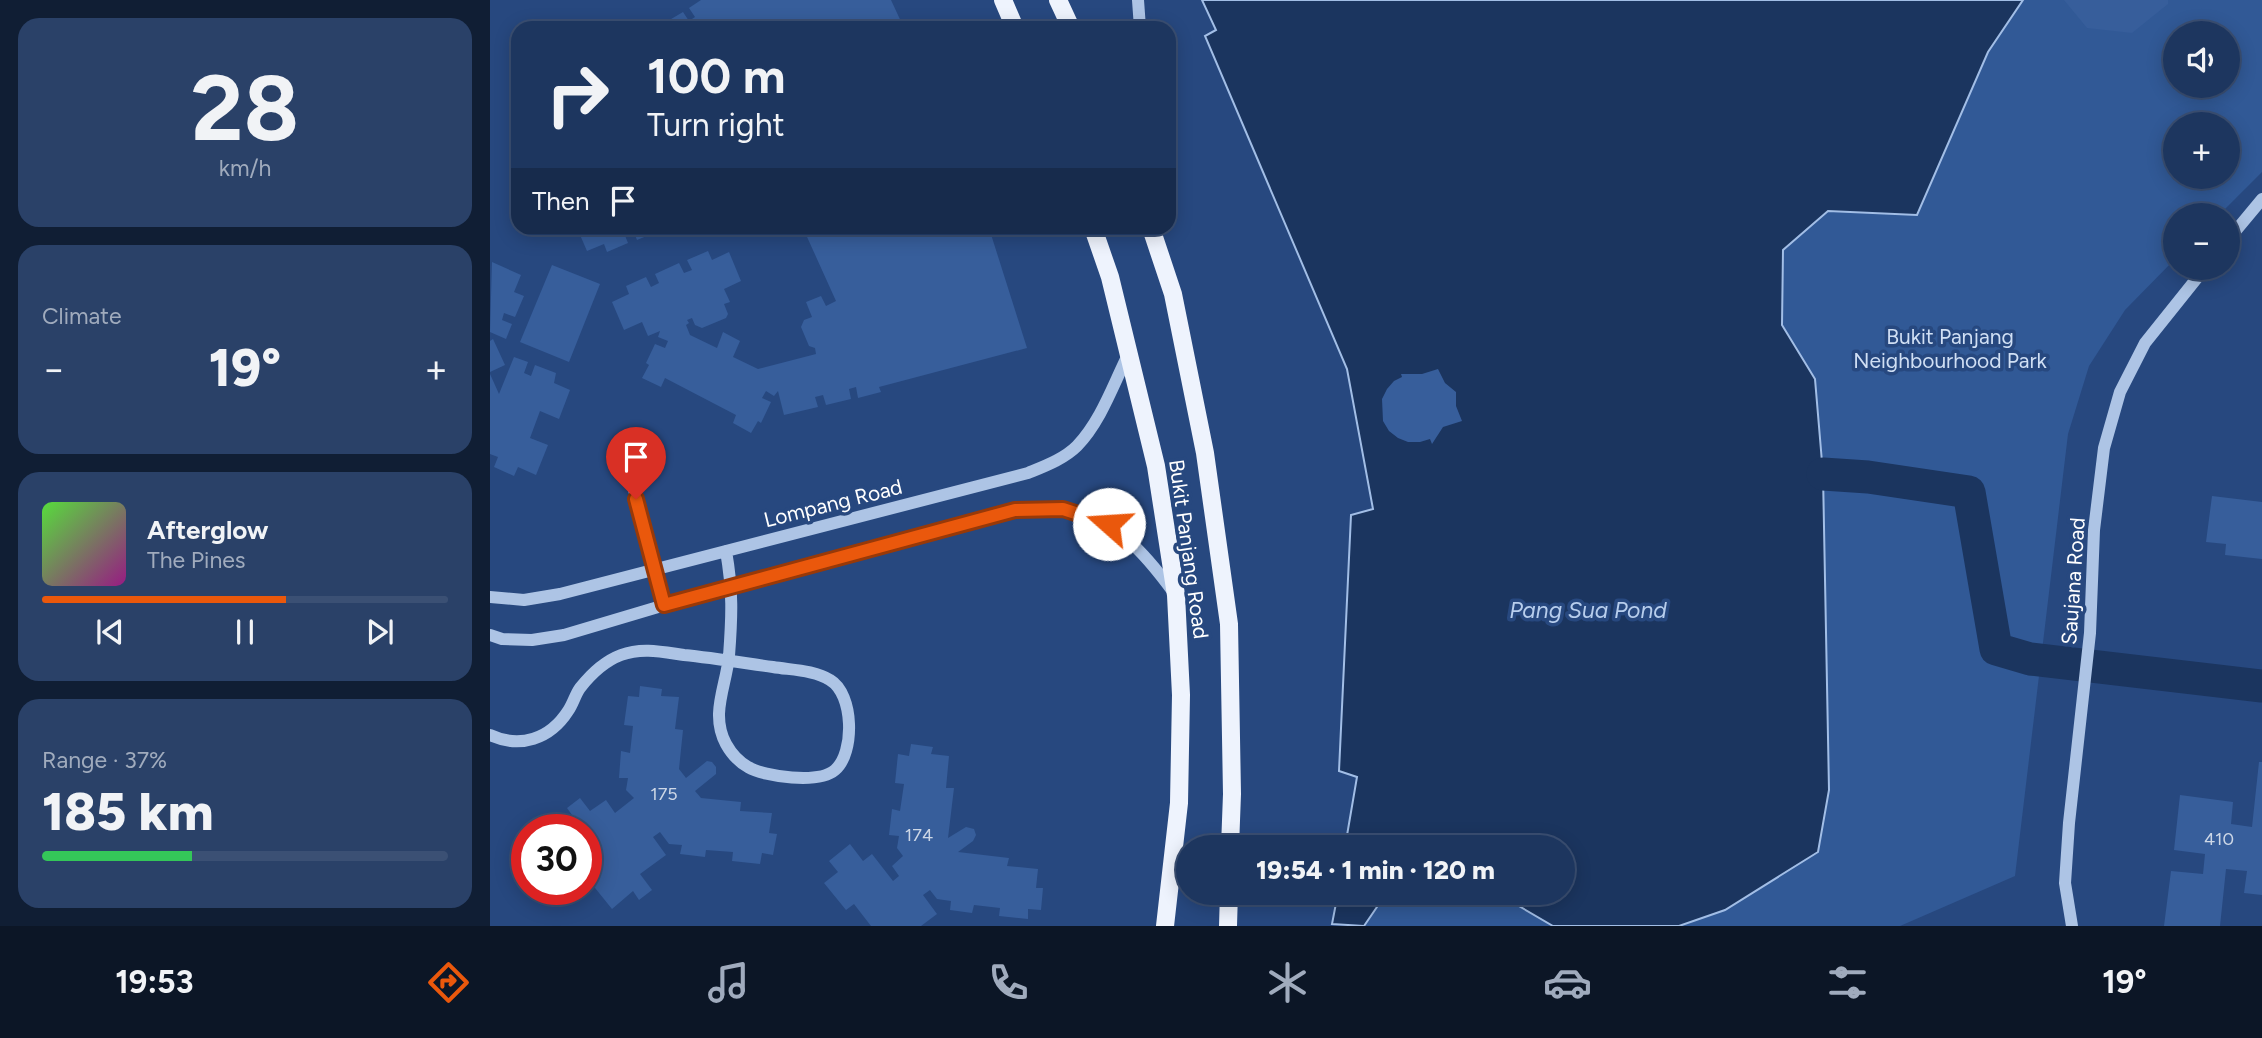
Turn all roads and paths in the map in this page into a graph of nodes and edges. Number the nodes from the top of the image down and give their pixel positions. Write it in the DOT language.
graph roads {
  1 [pos="1003,0"];
  2 [pos="1058,0"];
  3 [pos="1138,0"];
  4 [pos="1012,21"];
  5 [pos="1068,21"];
  6 [pos="1140,21"];
  7 [pos="2262,199"];
  8 [pos="2240,226"];
  9 [pos="1095,235"];
  10 [pos="1153,235"];
  11 [pos="2196,280"];
  12 [pos="1128,355"];
  13 [pos="631,478"];
  14 [pos="726,551"];
  15 [pos="655,569"];
  16 [pos="732,585"];
  17 [pos="1176,595"];
  18 [pos="490,597"];
  19 [pos="664,605"];
  20 [pos="490,635"];
  21 [pos="729,660"];
  22 [pos="490,735"];
  23 [pos="1230,835"];
  24 [pos="1229,905"];
  25 [pos="1165,926"];
  26 [pos="1228,926"];
  27 [pos="2072,926"];
  1 -- 4 [label="main road"];
  2 -- 5 [label="main road"];
  3 -- 6 [label="street"];
  7 -- 8 [label="street"];
  9 -- 12 [label="main road, Bukit Panjang Road"];
  10 -- 23 [label="main road, Bukit Panjang Road"];
  11 -- 27 [label="street, Saujana Road"];
  12 -- 14 [label="street, Lompang Road"];
  12 -- 17 [label="main road, Bukit Panjang Road"];
  13 -- 15 [label="street"];
  14 -- 15 [label="street, Lompang Road"];
  14 -- 16 [label="street"];
  15 -- 18 [label="street, Lompang Road"];
  15 -- 19 [label="street"];
  16 -- 17 [label="street"];
  16 -- 19 [label="street"];
  16 -- 21 [label="street"];
  17 -- 25 [label="main road, Bukit Panjang Road"];
  19 -- 20 [label="street"];
  21 -- 21 [label="street"];
  21 -- 22 [label="street"];
  24 -- 26 [label="main road"];
}
